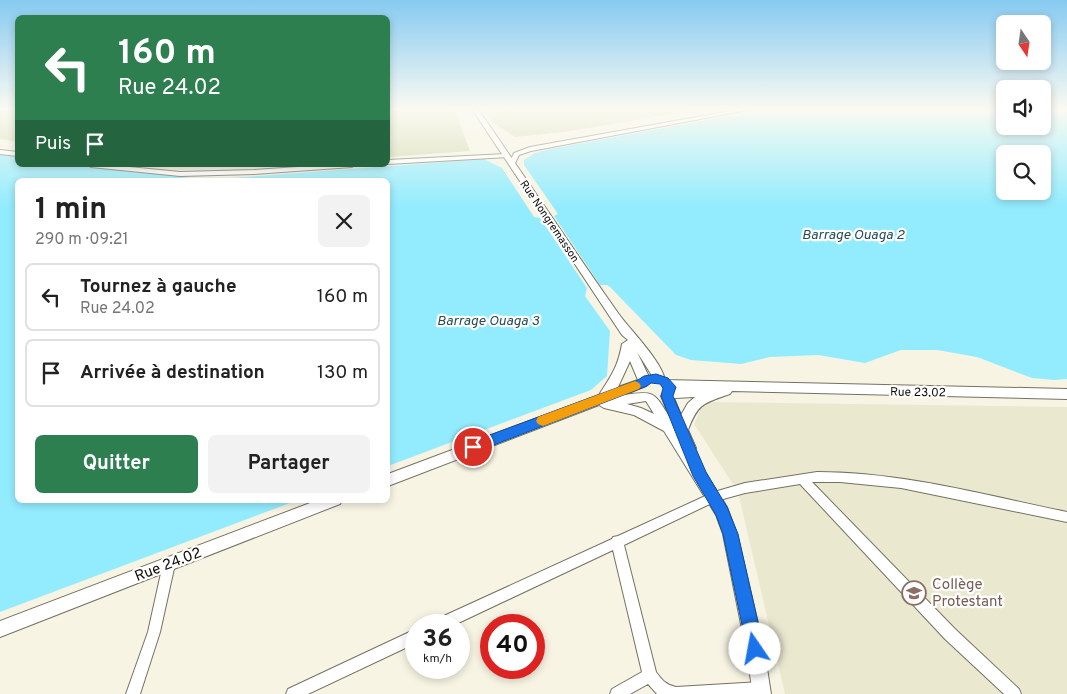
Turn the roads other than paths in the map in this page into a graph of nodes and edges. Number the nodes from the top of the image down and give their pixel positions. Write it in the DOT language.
graph roads {
  1 [pos="497,141"];
  2 [pos="572,141"];
  3 [pos="0,152"];
  4 [pos="15,154"];
  5 [pos="509,160"];
  6 [pos="390,162"];
  7 [pos="111,167"];
  8 [pos="325,167"];
  9 [pos="626,332"];
  10 [pos="628,344"];
  11 [pos="643,382"];
  12 [pos="666,388"];
  13 [pos="770,388"];
  14 [pos="728,391"];
  15 [pos="1067,394"];
  16 [pos="649,397"];
  17 [pos="603,401"];
  18 [pos="677,430"];
  19 [pos="390,479"];
  20 [pos="803,480"];
  21 [pos="714,496"];
  22 [pos="327,503"];
  23 [pos="1067,517"];
  24 [pos="617,541"];
  25 [pos="168,564"];
  26 [pos="463,614"];
  27 [pos="0,629"];
  28 [pos="405,641"];
  29 [pos="650,675"];
  30 [pos="762,691"];
  31 [pos="133,694"];
  32 [pos="293,694"];
  33 [pos="617,694"];
  34 [pos="676,694"];
  35 [pos="1014,694"];
  1 -- 5 [label="street, Rue Nongremasson"];
  2 -- 5 [label="street"];
  3 -- 4 [label="street"];
  5 -- 6 [label="street"];
  5 -- 9 [label="street, Rue Nongremasson"];
  7 -- 8 [label="street"];
  9 -- 10 [label="street, Rue Nongremasson"];
  9 -- 12 [label="street, Rue Nongremasson"];
  10 -- 11 [label="street, Rue Nongremasson"];
  10 -- 17 [label="street"];
  11 -- 12 [label="street"];
  11 -- 16 [label="street"];
  11 -- 17 [label="street"];
  12 -- 13 [label="street, Rue 23.02"];
  12 -- 14 [label="street, Rue 23.02"];
  12 -- 16 [label="street"];
  12 -- 18 [label="street, Rue Nongremasson"];
  13 -- 14 [label="street, Rue 23.02"];
  13 -- 15 [label="street, Rue 23.02"];
  14 -- 18 [label="street"];
  16 -- 17 [label="street"];
  16 -- 18 [label="street, Rue Nongremasson"];
  17 -- 18 [label="street"];
  17 -- 19 [label="street"];
  18 -- 21 [label="street, Rue Nongremasson"];
  20 -- 21 [label="street"];
  20 -- 23 [label="street"];
  20 -- 35 [label="street"];
  21 -- 24 [label="street"];
  21 -- 30 [label="street, Rue Nongremasson"];
  22 -- 25 [label="street, Rue 24.02"];
  24 -- 26 [label="street"];
  24 -- 29 [label="street"];
  25 -- 27 [label="street, Rue 24.02"];
  25 -- 31 [label="street"];
  28 -- 32 [label="street"];
  29 -- 33 [label="street"];
  29 -- 34 [label="street"];
  30 -- 34 [label="street"];
}
